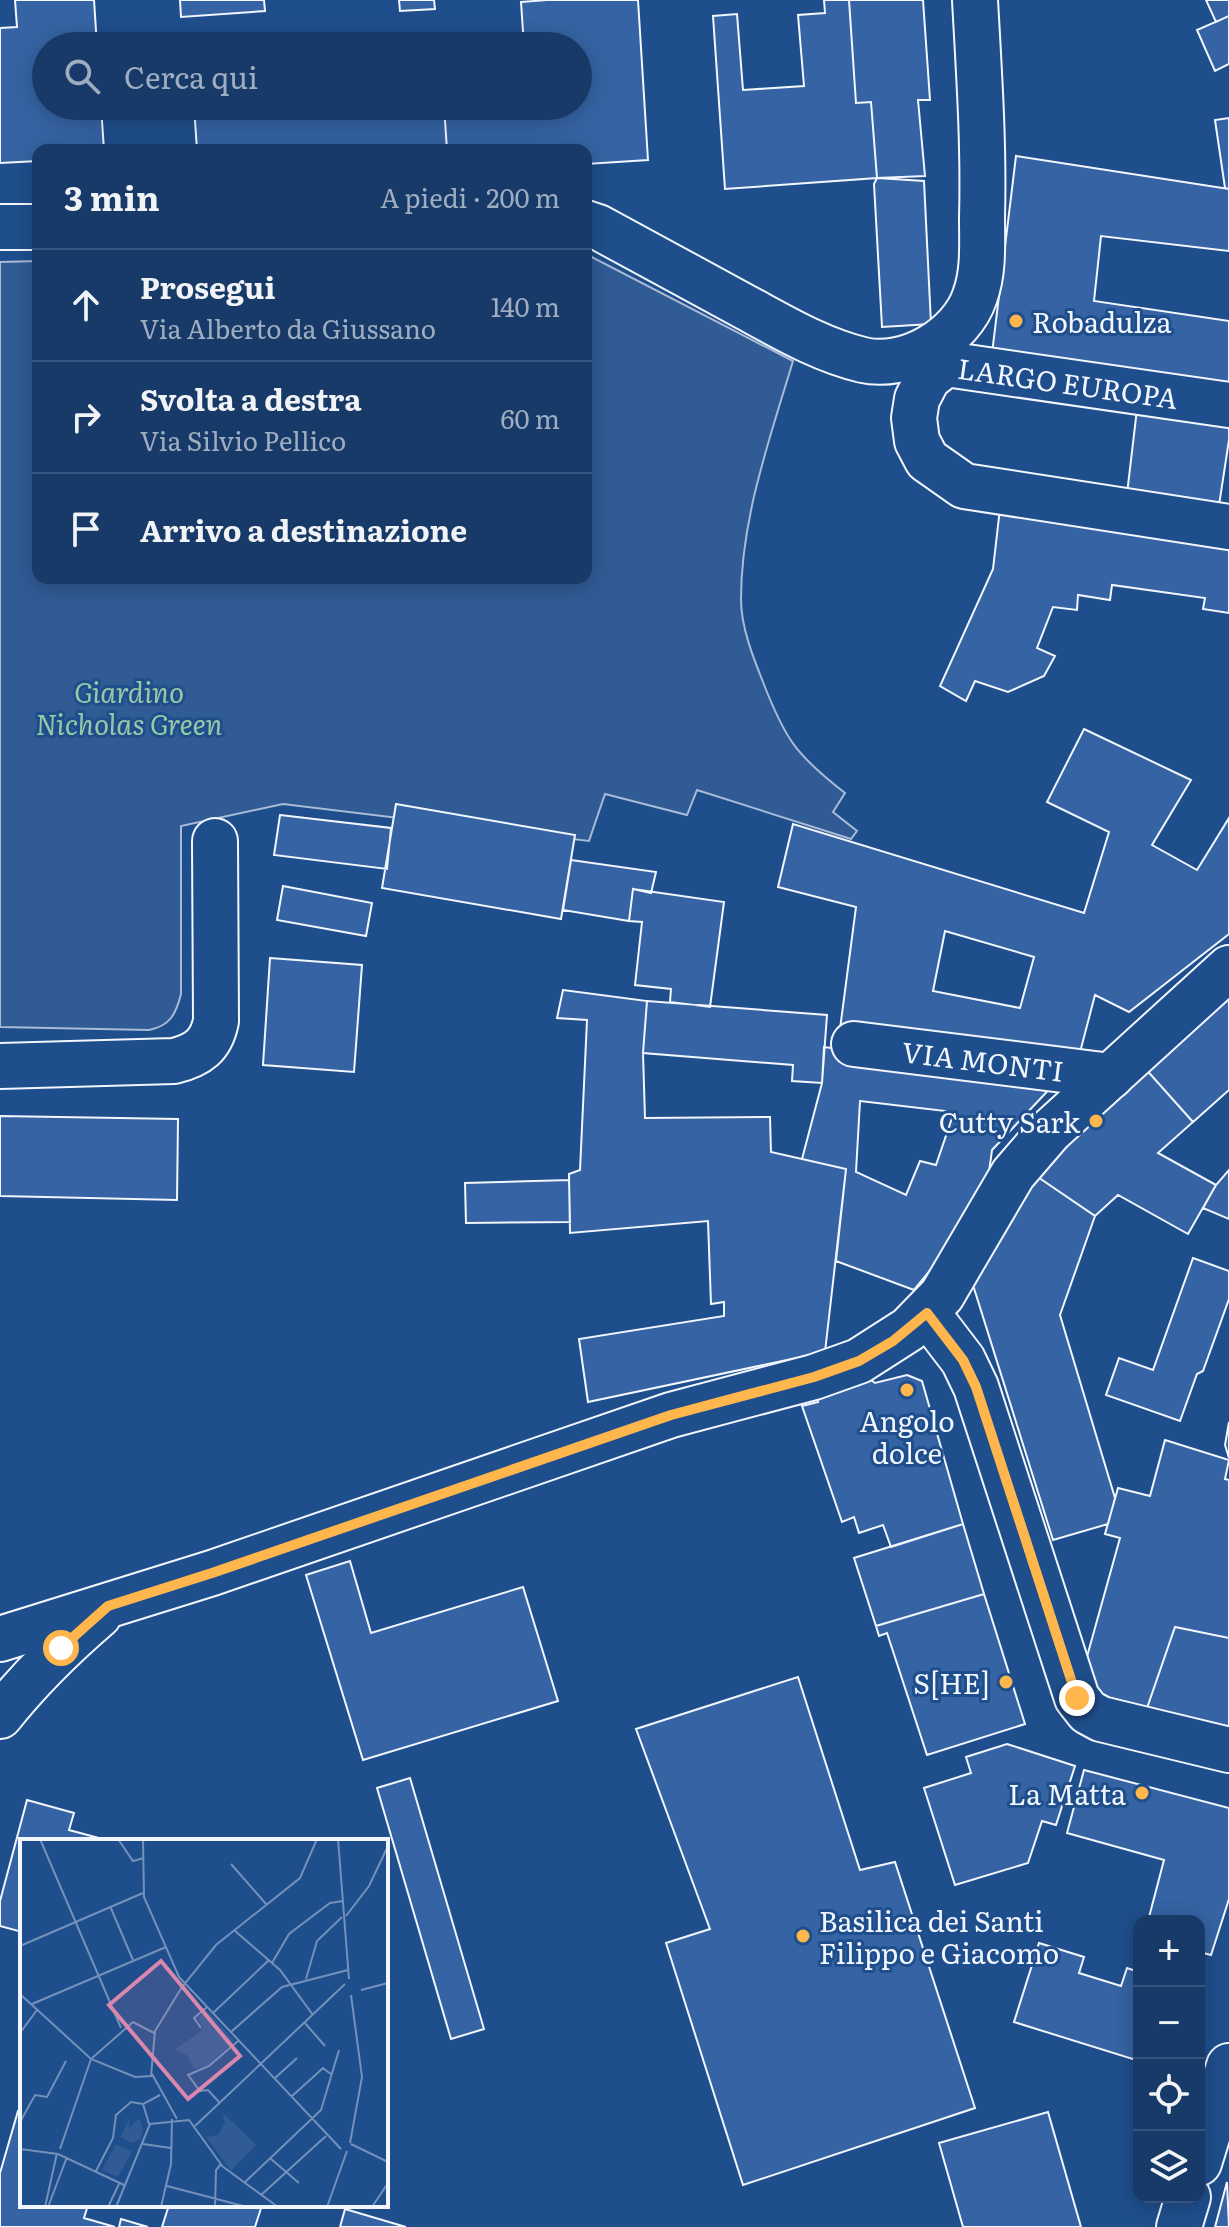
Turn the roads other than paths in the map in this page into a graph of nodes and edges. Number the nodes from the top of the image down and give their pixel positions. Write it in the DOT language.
graph roads {
  1 [pos="975,0"];
  2 [pos="592,225"];
  3 [pos="0,227"];
  4 [pos="32,227"];
  5 [pos="1229,405"];
  6 [pos="1229,527"];
  7 [pos="215,841"];
  8 [pos="1229,968"];
  9 [pos="854,1044"];
  10 [pos="0,1066"];
  11 [pos="1111,1076"];
  12 [pos="927,1313"];
  13 [pos="108,1606"];
  14 [pos="0,1639"];
  15 [pos="0,1716"];
  16 [pos="1229,1750"];
  17 [pos="1229,2066"];
  18 [pos="1205,2144"];
  19 [pos="1186,2203"];
  20 [pos="1179,2227"];
  1 -- 2 [label="street"];
  3 -- 4 [label="street"];
  5 -- 6 [label="street, LARGO EUROPA"];
  7 -- 10 [label="street"];
  8 -- 11 [label="street"];
  9 -- 11 [label="street, VIA MONTI"];
  11 -- 12 [label="street"];
  12 -- 13 [label="street"];
  12 -- 16 [label="street"];
  13 -- 14 [label="street"];
  13 -- 15 [label="street"];
  17 -- 18 [label="street"];
  19 -- 20 [label="street"];
}
